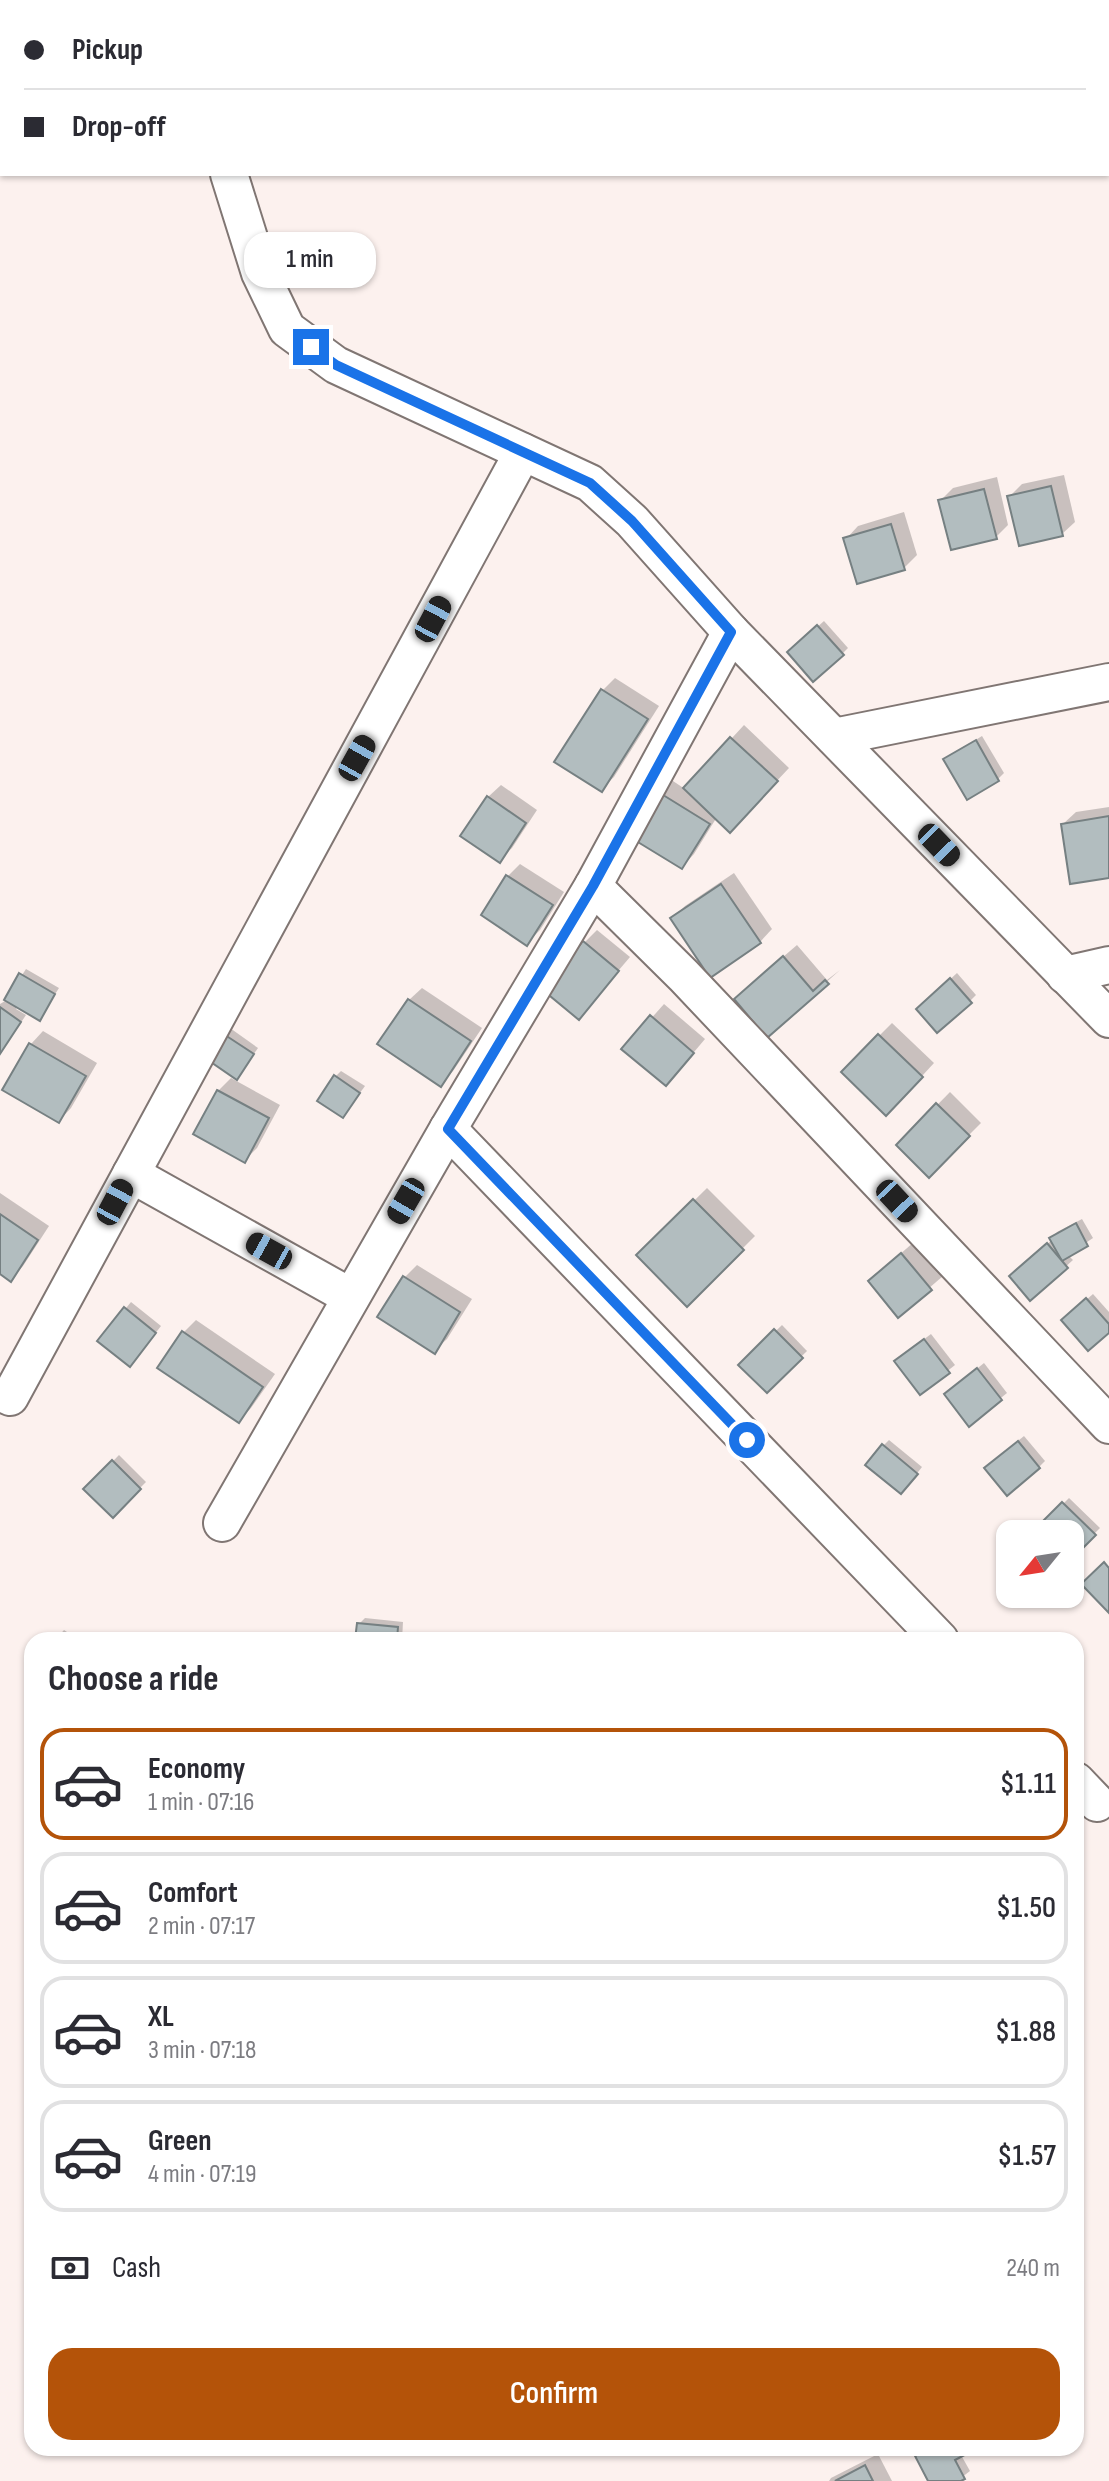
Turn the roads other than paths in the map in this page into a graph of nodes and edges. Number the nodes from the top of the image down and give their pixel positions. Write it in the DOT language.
graph roads {
  1 [pos="230,176"];
  2 [pos="523,452"];
  3 [pos="731,632"];
  4 [pos="1109,682"];
  5 [pos="834,737"];
  6 [pos="593,886"];
  7 [pos="1109,965"];
  8 [pos="1065,975"];
  9 [pos="1109,1019"];
  10 [pos="448,1129"];
  11 [pos="131,1174"];
  12 [pos="351,1297"];
  13 [pos="10,1397"];
  14 [pos="1109,1425"];
  15 [pos="222,1523"];
  16 [pos="932,1632"];
  1 -- 2 [label="street"];
  2 -- 3 [label="street"];
  2 -- 11 [label="street"];
  3 -- 5 [label="street"];
  3 -- 6 [label="street"];
  4 -- 5 [label="street"];
  5 -- 8 [label="street"];
  6 -- 10 [label="street"];
  6 -- 14 [label="street"];
  7 -- 8 [label="street"];
  8 -- 9 [label="street"];
  10 -- 12 [label="street"];
  10 -- 16 [label="street"];
  11 -- 12 [label="street"];
  11 -- 13 [label="street"];
  12 -- 15 [label="street"];
}
